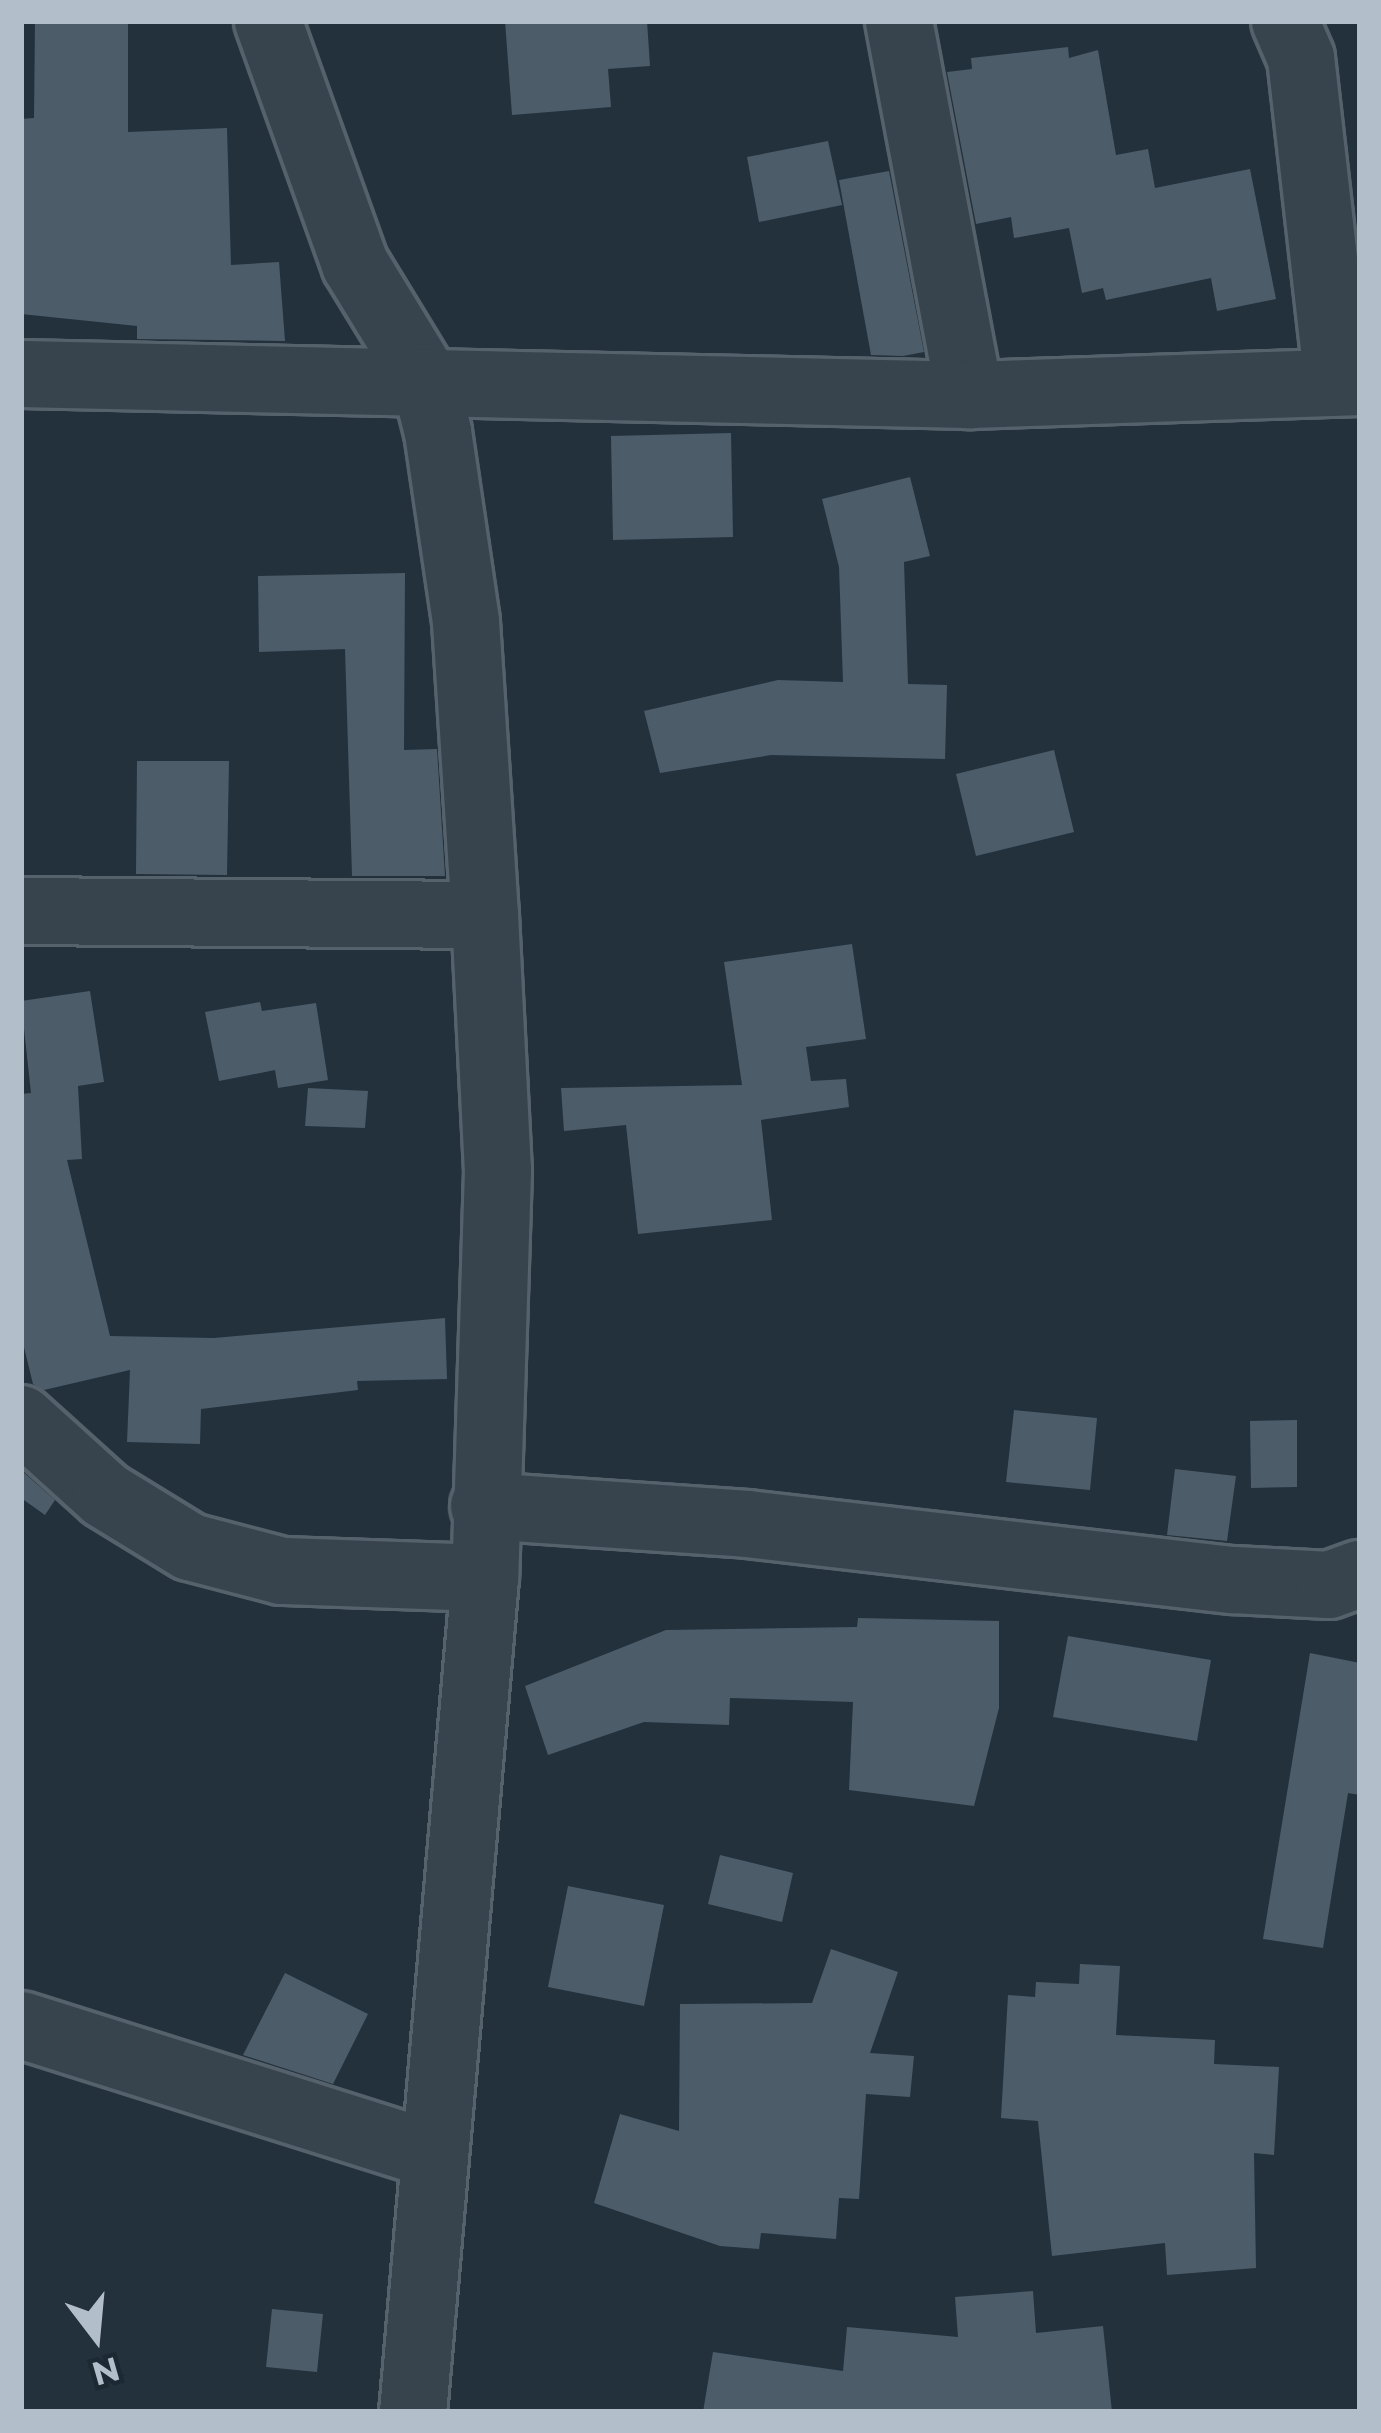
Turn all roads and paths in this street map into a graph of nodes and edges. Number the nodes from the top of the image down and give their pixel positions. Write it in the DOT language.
graph roads {
  1 [pos="268,21"];
  2 [pos="898,21"];
  3 [pos="1285,21"];
  4 [pos="21,374"];
  5 [pos="424,377"];
  6 [pos="1349,382"];
  7 [pos="970,395"];
  8 [pos="21,911"];
  9 [pos="485,915"];
  10 [pos="21,1419"];
  11 [pos="484,1506"];
  12 [pos="1360,1574"];
  13 [pos="485,1579"];
  14 [pos="21,2025"];
  15 [pos="430,2154"];
  16 [pos="412,2412"];
  1 -- 5 [label="street"];
  2 -- 7 [label="street"];
  3 -- 6 [label="street"];
  4 -- 5 [label="street"];
  5 -- 7 [label="street"];
  5 -- 9 [label="street"];
  6 -- 7 [label="street"];
  8 -- 9 [label="street"];
  9 -- 11 [label="street"];
  10 -- 13 [label="street"];
  11 -- 12 [label="street"];
  11 -- 13 [label="street"];
  13 -- 15 [label="street"];
  14 -- 15 [label="street"];
  15 -- 16 [label="street"];
}
